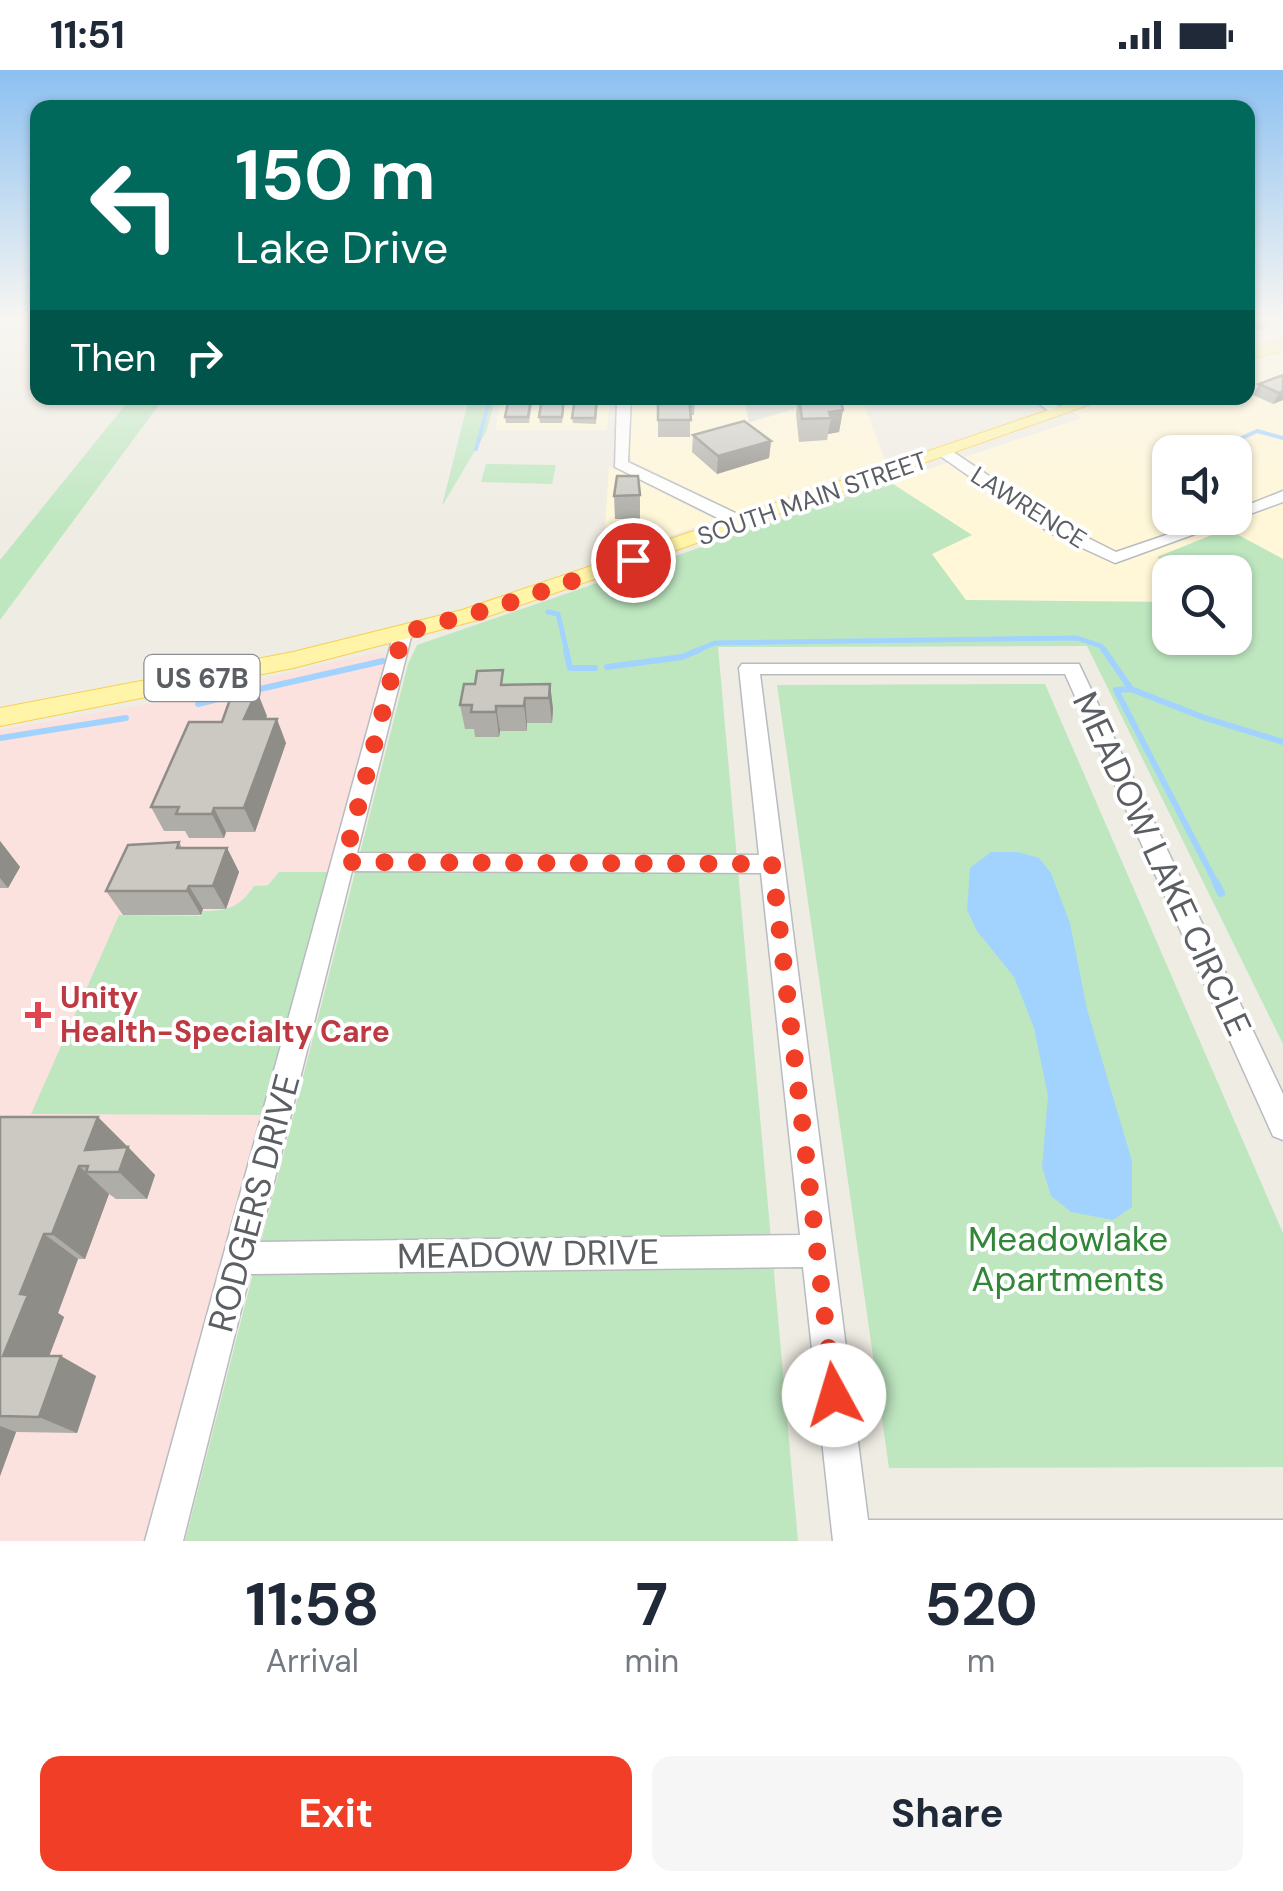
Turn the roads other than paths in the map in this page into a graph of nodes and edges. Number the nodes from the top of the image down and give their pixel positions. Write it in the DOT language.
graph roads {
  1 [pos="624,405"];
  2 [pos="1049,405"];
  3 [pos="1076,405"];
  4 [pos="1058,411"];
  5 [pos="944,452"];
  6 [pos="1283,496"];
  7 [pos="1252,509"];
  8 [pos="742,522"];
  9 [pos="1181,535"];
  10 [pos="403,633"];
  11 [pos="0,717"];
  12 [pos="344,862"];
  13 [pos="772,864"];
  14 [pos="1283,1126"];
  15 [pos="818,1251"];
  16 [pos="239,1258"];
  17 [pos="1283,1539"];
  18 [pos="164,1541"];
  1 -- 8 [label="street"];
  2 -- 4 [label="street"];
  3 -- 4 [label="main road, SOUTH MAIN STREET / US 67B"];
  4 -- 5 [label="main road, SOUTH MAIN STREET / US 67B"];
  5 -- 8 [label="main road, SOUTH MAIN STREET / US 67B"];
  5 -- 9 [label="street, LAWRENCE"];
  6 -- 7 [label="street"];
  8 -- 10 [label="main road, SOUTH MAIN STREET / US 67B"];
  10 -- 11 [label="main road, SOUTH MAIN STREET / US 67B"];
  10 -- 12 [label="street, RODGERS DRIVE"];
  12 -- 13 [label="street"];
  12 -- 16 [label="street, RODGERS DRIVE"];
  13 -- 14 [label="street, MEADOW LAKE CIRCLE"];
  13 -- 15 [label="street, MEADOW LAKE CIRCLE"];
  15 -- 16 [label="street, MEADOW DRIVE"];
  15 -- 17 [label="street, MEADOW LAKE CIRCLE"];
  16 -- 18 [label="street, RODGERS DRIVE"];
}
